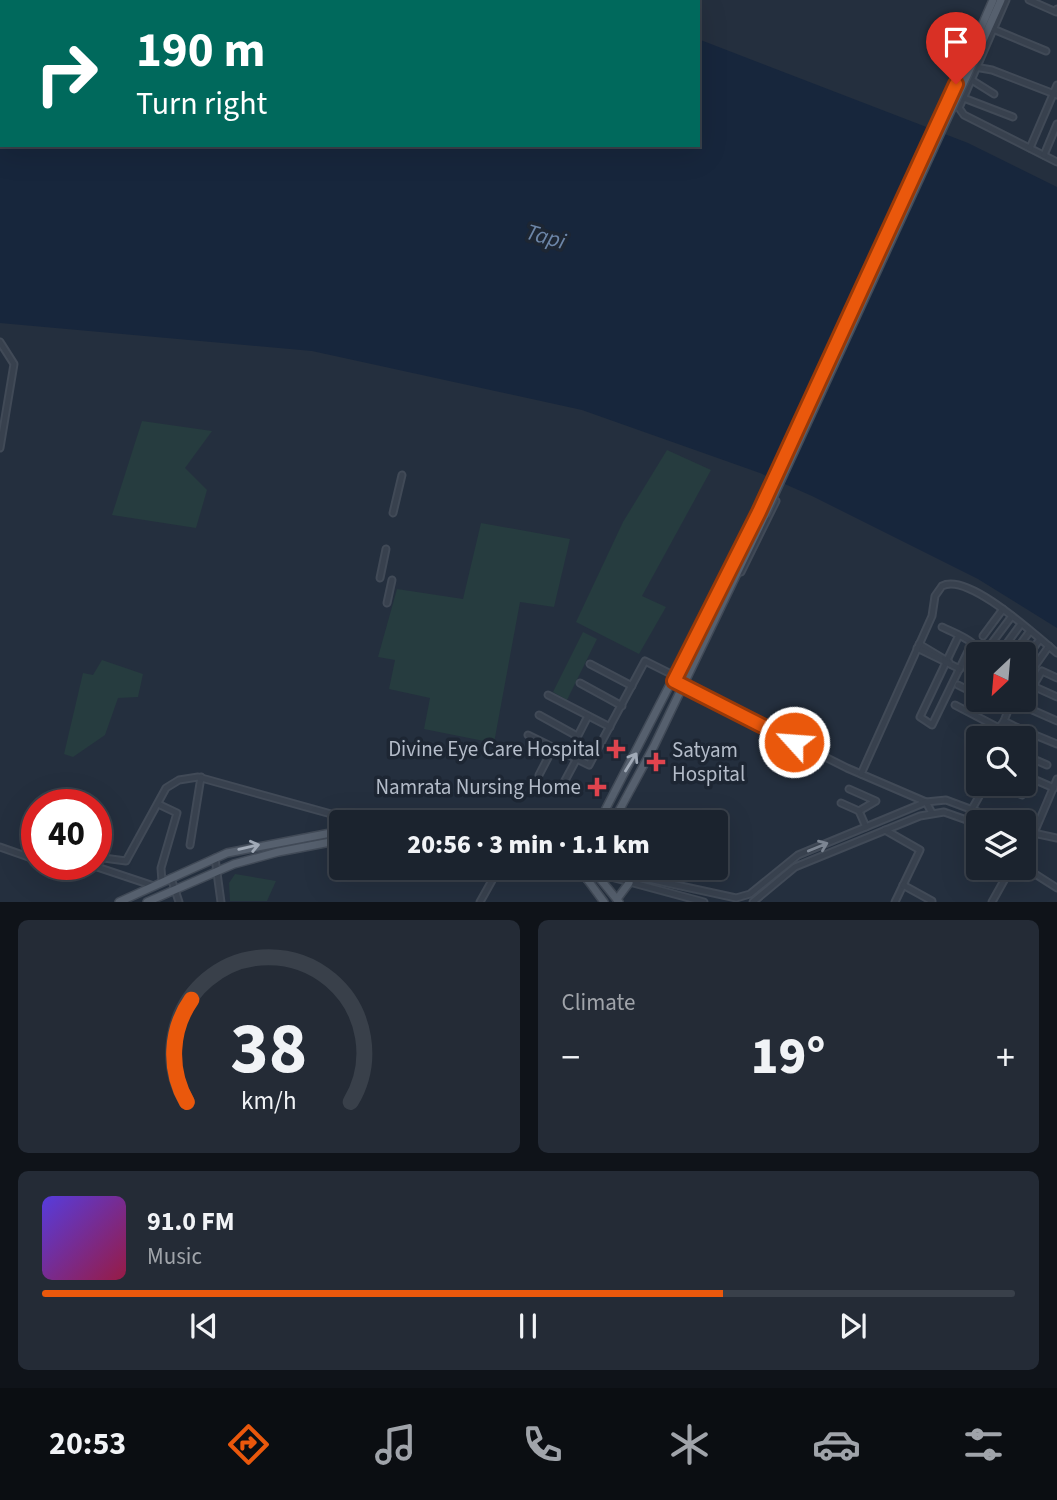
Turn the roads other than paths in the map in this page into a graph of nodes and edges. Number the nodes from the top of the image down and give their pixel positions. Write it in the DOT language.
graph roads {
  1 [pos="993,0"];
  2 [pos="1003,0"];
  3 [pos="1029,0"];
  4 [pos="1056,10"];
  5 [pos="993,29"];
  6 [pos="1046,51"];
  7 [pos="973,54"];
  8 [pos="975,67"];
  9 [pos="970,79"];
  10 [pos="1057,85"];
  11 [pos="993,94"];
  12 [pos="1055,94"];
  13 [pos="961,97"];
  14 [pos="1013,117"];
  15 [pos="1057,124"];
  16 [pos="1030,148"];
  17 [pos="1044,155"];
  18 [pos="1057,162"];
  19 [pos="0,342"];
  20 [pos="0,351"];
  21 [pos="10,356"];
  22 [pos="2,422"];
  23 [pos="0,448"];
  24 [pos="402,475"];
  25 [pos="393,513"];
  26 [pos="386,549"];
  27 [pos="380,578"];
  28 [pos="392,580"];
  29 [pos="387,603"];
  30 [pos="1003,608"];
  31 [pos="1012,616"];
  32 [pos="1021,624"];
  33 [pos="942,627"];
  34 [pos="1030,631"];
  35 [pos="959,635"];
  36 [pos="983,636"];
  37 [pos="700,639"];
  38 [pos="1040,639"];
  39 [pos="992,642"];
  40 [pos="1008,642"];
  41 [pos="1022,642"];
  42 [pos="1036,644"];
  43 [pos="918,646"];
  44 [pos="1049,646"];
  45 [pos="1057,653"];
  46 [pos="948,662"];
  47 [pos="590,664"];
  48 [pos="1036,664"];
  49 [pos="963,668"];
  50 [pos="966,669"];
  51 [pos="1057,678"];
  52 [pos="678,681"];
  53 [pos="1036,681"];
  54 [pos="580,683"];
  55 [pos="958,685"];
  56 [pos="632,686"];
  57 [pos="1036,687"];
  58 [pos="966,689"];
  59 [pos="931,693"];
  60 [pos="548,695"];
  61 [pos="1057,696"];
  62 [pos="946,700"];
  63 [pos="955,705"];
  64 [pos="622,706"];
  65 [pos="1008,712"];
  66 [pos="1036,712"];
  67 [pos="539,715"];
  68 [pos="588,716"];
  69 [pos="1004,721"];
  70 [pos="1057,721"];
  71 [pos="1014,726"];
  72 [pos="610,727"];
  73 [pos="528,735"];
  74 [pos="1036,735"];
  75 [pos="577,736"];
  76 [pos="1057,744"];
  77 [pos="553,748"];
  78 [pos="568,755"];
  79 [pos="576,760"];
  80 [pos="1036,760"];
  81 [pos="1047,765"];
  82 [pos="861,774"];
  83 [pos="539,775"];
  84 [pos="201,777"];
  85 [pos="1057,779"];
  86 [pos="1036,780"];
  87 [pos="562,786"];
  88 [pos="1054,788"];
  89 [pos="849,789"];
  90 [pos="979,796"];
  91 [pos="926,802"];
  92 [pos="841,803"];
  93 [pos="158,804"];
  94 [pos="972,809"];
  95 [pos="606,810"];
  96 [pos="619,810"];
  97 [pos="859,811"];
  98 [pos="329,813"];
  99 [pos="932,813"];
  100 [pos="966,820"];
  101 [pos="1036,820"];
  102 [pos="866,827"];
  103 [pos="884,830"];
  104 [pos="329,833"];
  105 [pos="1036,834"];
  106 [pos="1057,838"];
  107 [pos="329,842"];
  108 [pos="190,845"];
  109 [pos="0,846"];
  110 [pos="21,854"];
  111 [pos="215,858"];
  112 [pos="112,860"];
  113 [pos="112,871"];
  114 [pos="219,871"];
  115 [pos="1036,875"];
  116 [pos="171,878"];
  117 [pos="492,880"];
  118 [pos="588,880"];
  119 [pos="604,880"];
  120 [pos="621,880"];
  121 [pos="644,880"];
  122 [pos="1004,880"];
  123 [pos="629,883"];
  124 [pos="660,883"];
  125 [pos="158,884"];
  126 [pos="903,885"];
  127 [pos="1057,888"];
  128 [pos="175,890"];
  129 [pos="658,890"];
  130 [pos="618,900"];
  131 [pos="119,901"];
  132 [pos="147,901"];
  133 [pos="179,901"];
  134 [pos="221,901"];
  135 [pos="480,901"];
  136 [pos="604,901"];
  137 [pos="704,901"];
  138 [pos="753,901"];
  139 [pos="896,901"];
  140 [pos="932,901"];
  141 [pos="992,901"];
  1 -- 7 [label="main road"];
  2 -- 5 [label="street"];
  2 -- 7 [label="main road"];
  3 -- 4 [label="street"];
  5 -- 6 [label="street"];
  5 -- 8 [label="street"];
  7 -- 37 [label="main road, bridge"];
  8 -- 9 [label="street"];
  8 -- 12 [label="street"];
  9 -- 11 [label="street"];
  9 -- 13 [label="street"];
  10 -- 12 [label="street"];
  12 -- 16 [label="street"];
  13 -- 14 [label="street"];
  13 -- 16 [label="street"];
  15 -- 17 [label="street"];
  16 -- 17 [label="street"];
  17 -- 18 [label="street"];
  19 -- 21 [label="street"];
  20 -- 21 [label="street"];
  21 -- 22 [label="street"];
  22 -- 23 [label="street"];
  24 -- 25 [label="street"];
  26 -- 27 [label="street"];
  28 -- 29 [label="street"];
  30 -- 31 [label="street"];
  30 -- 36 [label="street"];
  30 -- 43 [label="street"];
  31 -- 32 [label="street"];
  31 -- 39 [label="street"];
  32 -- 34 [label="street"];
  32 -- 40 [label="street"];
  33 -- 35 [label="street"];
  34 -- 38 [label="street"];
  34 -- 41 [label="street"];
  35 -- 46 [label="street"];
  35 -- 49 [label="street"];
  37 -- 37 [label="street"];
  37 -- 52 [label="main road"];
  38 -- 42 [label="street"];
  38 -- 44 [label="street"];
  43 -- 46 [label="street"];
  43 -- 82 [label="street"];
  44 -- 45 [label="street"];
  44 -- 48 [label="street"];
  46 -- 49 [label="street"];
  46 -- 59 [label="street"];
  47 -- 56 [label="street"];
  49 -- 50 [label="street"];
  49 -- 62 [label="street"];
  51 -- 53 [label="street"];
  52 -- 56 [label="street"];
  52 -- 82 [label="street"];
  95 -- 52 [label="main road, one-way"];
  52 -- 96 [label="main road"];
  54 -- 64 [label="street"];
  55 -- 58 [label="street"];
  56 -- 64 [label="street"];
  57 -- 61 [label="street"];
  59 -- 62 [label="street"];
  59 -- 62 [label="street"];
  60 -- 68 [label="street"];
  63 -- 69 [label="street"];
  64 -- 72 [label="street"];
  65 -- 69 [label="street"];
  66 -- 70 [label="street"];
  67 -- 75 [label="street"];
  68 -- 72 [label="street"];
  68 -- 75 [label="street"];
  69 -- 71 [label="street"];
  72 -- 79 [label="street"];
  73 -- 77 [label="street"];
  74 -- 76 [label="street"];
  75 -- 78 [label="street"];
  77 -- 78 [label="street"];
  77 -- 83 [label="street"];
  78 -- 79 [label="street"];
  79 -- 87 [label="street"];
  80 -- 81 [label="street"];
  82 -- 91 [label="street"];
  84 -- 93 [label="street"];
  84 -- 98 [label="street"];
  84 -- 108 [label="street"];
  85 -- 88 [label="street"];
  86 -- 88 [label="street"];
  88 -- 101 [label="street"];
  89 -- 97 [label="street"];
  90 -- 94 [label="street"];
  91 -- 94 [label="street"];
  91 -- 99 [label="street"];
  91 -- 102 [label="street"];
  92 -- 97 [label="street"];
  93 -- 112 [label="street"];
  93 -- 125 [label="street"];
  97 -- 102 [label="street"];
  99 -- 100 [label="street"];
  99 -- 103 [label="street"];
  124 -- 102 [label="street, one-way"];
  103 -- 126 [label="street"];
  103 -- 138 [label="street"];
  111 -- 104 [label="main road, one-way"];
  105 -- 106 [label="street"];
  107 -- 114 [label="main road"];
  109 -- 110 [label="street"];
  111 -- 114 [label="street"];
  111 -- 116 [label="main road"];
  113 -- 125 [label="street"];
  114 -- 128 [label="main road"];
  114 -- 134 [label="street"];
  115 -- 127 [label="street"];
  116 -- 125 [label="main road"];
  116 -- 128 [label="street"];
  117 -- 135 [label="street"];
  118 -- 136 [label="main road"];
  119 -- 130 [label="main road"];
  120 -- 123 [label="street"];
  121 -- 124 [label="street"];
  122 -- 141 [label="street"];
  123 -- 129 [label="street"];
  123 -- 130 [label="main road"];
  124 -- 129 [label="street"];
  125 -- 131 [label="main road"];
  126 -- 139 [label="street"];
  126 -- 140 [label="street"];
  128 -- 132 [label="main road"];
  128 -- 133 [label="street"];
  129 -- 137 [label="street"];
}
